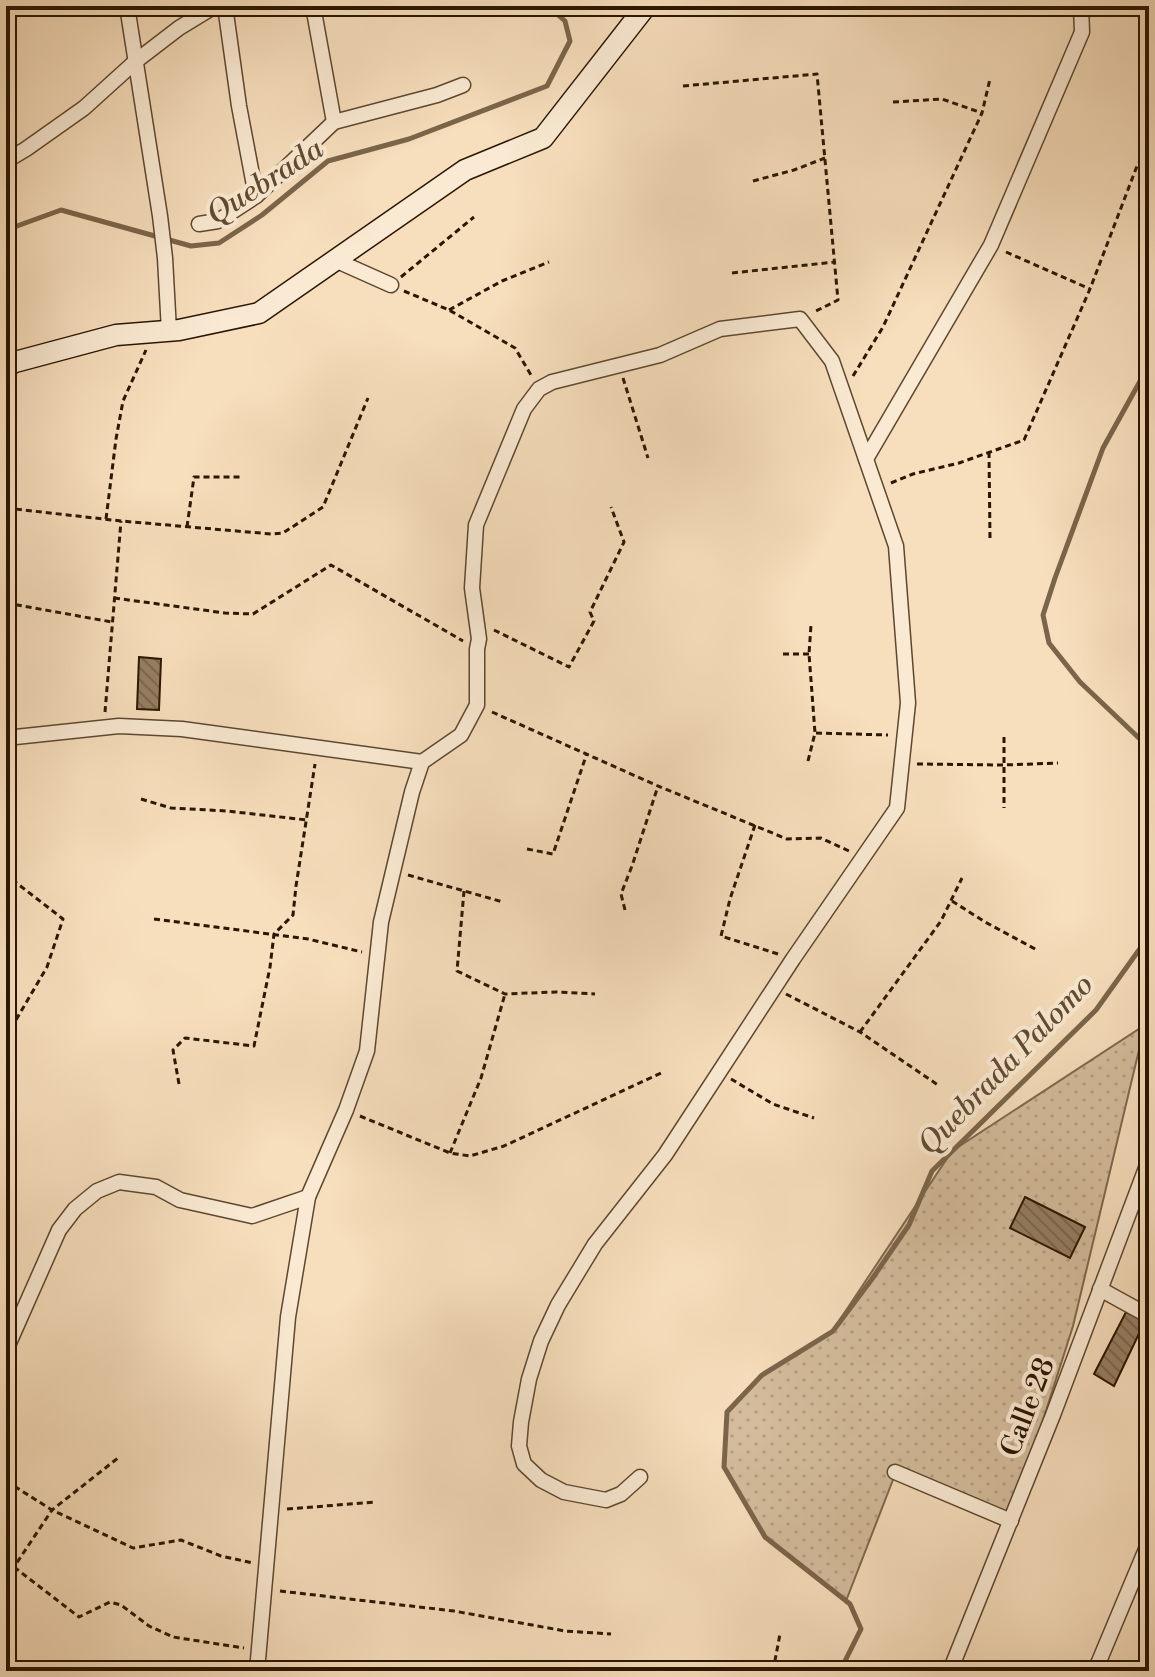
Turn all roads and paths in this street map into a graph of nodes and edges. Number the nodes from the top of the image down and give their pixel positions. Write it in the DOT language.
graph roads {
  1 [pos="127,6"];
  2 [pos="215,6"];
  3 [pos="225,6"];
  4 [pos="313,6"];
  5 [pos="646,6"];
  6 [pos="1081,6"];
  7 [pos="136,61"];
  8 [pos="990,79"];
  9 [pos="463,85"];
  10 [pos="683,86"];
  11 [pos="893,102"];
  12 [pos="982,113"];
  13 [pos="334,122"];
  14 [pos="1149,146"];
  15 [pos="825,158"];
  16 [pos="6,161"];
  17 [pos="753,181"];
  18 [pos="256,196"];
  19 [pos="474,217"];
  20 [pos="199,224"];
  21 [pos="991,245"];
  22 [pos="335,260"];
  23 [pos="549,262"];
  24 [pos="835,262"];
  25 [pos="732,273"];
  26 [pos="391,285"];
  27 [pos="1090,289"];
  28 [pos="449,310"];
  29 [pos="800,319"];
  30 [pos="162,332"];
  31 [pos="6,366"];
  32 [pos="619,366"];
  33 [pos="539,389"];
  34 [pos="843,393"];
  35 [pos="368,398"];
  36 [pos="989,452"];
  37 [pos="648,458"];
  38 [pos="866,459"];
  39 [pos="242,477"];
  40 [pos="876,489"];
  41 [pos="611,507"];
  42 [pos="7,508"];
  43 [pos="106,519"];
  44 [pos="121,521"];
  45 [pos="187,527"];
  46 [pos="990,539"];
  47 [pos="114,598"];
  48 [pos="6,603"];
  49 [pos="112,622"];
  50 [pos="477,622"];
  51 [pos="811,625"];
  52 [pos="477,649"];
  53 [pos="783,654"];
  54 [pos="809,654"];
  55 [pos="477,705"];
  56 [pos="104,728"];
  57 [pos="815,733"];
  58 [pos="904,735"];
  59 [pos="1004,737"];
  60 [pos="6,738"];
  61 [pos="318,748"];
  62 [pos="587,753"];
  63 [pos="808,761"];
  64 [pos="422,762"];
  65 [pos="902,763"];
  66 [pos="1058,763"];
  67 [pos="1003,765"];
  68 [pos="658,786"];
  69 [pos="141,799"];
  70 [pos="1004,808"];
  71 [pos="307,820"];
  72 [pos="755,825"];
  73 [pos="527,849"];
  74 [pos="861,857"];
  75 [pos="393,871"];
  76 [pos="962,878"];
  77 [pos="14,881"];
  78 [pos="464,891"];
  79 [pos="952,901"];
  80 [pos="503,902"];
  81 [pos="625,910"];
  82 [pos="154,919"];
  83 [pos="274,934"];
  84 [pos="1037,950"];
  85 [pos="377,956"];
  86 [pos="793,959"];
  87 [pos="775,989"];
  88 [pos="505,994"];
  89 [pos="595,994"];
  90 [pos="860,1032"];
  91 [pos="6,1037"];
  92 [pos="661,1073"];
  93 [pos="720,1073"];
  94 [pos="179,1084"];
  95 [pos="938,1085"];
  96 [pos="346,1110"];
  97 [pos="814,1118"];
  98 [pos="450,1153"];
  99 [pos="1149,1160"];
  100 [pos="308,1197"];
  101 [pos="1100,1289"];
  102 [pos="1149,1316"];
  103 [pos="6,1350"];
  104 [pos="118,1458"];
  105 [pos="895,1472"];
  106 [pos="640,1477"];
  107 [pos="6,1481"];
  108 [pos="376,1502"];
  109 [pos="52,1510"];
  110 [pos="271,1510"];
  111 [pos="1011,1521"];
  112 [pos="1149,1542"];
  113 [pos="266,1566"];
  114 [pos="14,1567"];
  115 [pos="6,1579"];
  116 [pos="265,1589"];
  117 [pos="611,1634"];
  118 [pos="780,1634"];
  119 [pos="259,1650"];
  120 [pos="257,1671"];
  121 [pos="773,1671"];
  122 [pos="950,1671"];
  123 [pos="1095,1671"];
  1 -- 7 [label="street"];
  2 -- 7 [label="street"];
  3 -- 18 [label="street"];
  4 -- 13 [label="street"];
  5 -- 22 [label="street"];
  6 -- 21 [label="street"];
  7 -- 16 [label="street"];
  7 -- 30 [label="street"];
  8 -- 12 [label="path"];
  9 -- 13 [label="street"];
  10 -- 15 [label="path"];
  11 -- 12 [label="path"];
  12 -- 34 [label="path"];
  13 -- 18 [label="street"];
  14 -- 27 [label="path"];
  15 -- 17 [label="path"];
  15 -- 24 [label="path"];
  18 -- 20 [label="street"];
  19 -- 26 [label="path"];
  21 -- 27 [label="path"];
  21 -- 38 [label="street"];
  22 -- 26 [label="street"];
  22 -- 30 [label="street"];
  23 -- 28 [label="path"];
  24 -- 25 [label="path"];
  24 -- 29 [label="path"];
  26 -- 28 [label="path"];
  27 -- 36 [label="path"];
  28 -- 33 [label="path"];
  29 -- 32 [label="street"];
  29 -- 34 [label="street"];
  30 -- 31 [label="street"];
  30 -- 43 [label="path"];
  32 -- 33 [label="street"];
  32 -- 37 [label="path"];
  33 -- 50 [label="street"];
  34 -- 38 [label="street"];
  35 -- 45 [label="path"];
  36 -- 40 [label="path"];
  36 -- 46 [label="path"];
  38 -- 40 [label="street"];
  39 -- 45 [label="path"];
  40 -- 58 [label="street"];
  41 -- 50 [label="path"];
  42 -- 43 [label="path"];
  43 -- 44 [label="path"];
  44 -- 45 [label="path"];
  44 -- 47 [label="path"];
  47 -- 49 [label="path"];
  47 -- 52 [label="path"];
  48 -- 49 [label="path"];
  49 -- 56 [label="path"];
  50 -- 52 [label="street"];
  51 -- 54 [label="path"];
  52 -- 55 [label="street"];
  53 -- 54 [label="path"];
  54 -- 57 [label="path"];
  55 -- 62 [label="path"];
  55 -- 64 [label="street"];
  56 -- 60 [label="street"];
  56 -- 61 [label="street"];
  57 -- 58 [label="path"];
  57 -- 63 [label="path"];
  58 -- 65 [label="street"];
  59 -- 67 [label="path"];
  61 -- 64 [label="street"];
  61 -- 71 [label="path"];
  62 -- 68 [label="path"];
  62 -- 73 [label="path"];
  64 -- 75 [label="street"];
  65 -- 67 [label="path"];
  65 -- 74 [label="street"];
  66 -- 67 [label="path"];
  67 -- 70 [label="path"];
  68 -- 72 [label="path"];
  68 -- 81 [label="path"];
  69 -- 71 [label="path"];
  71 -- 83 [label="path"];
  72 -- 74 [label="path"];
  72 -- 86 [label="path"];
  74 -- 86 [label="street"];
  75 -- 78 [label="path"];
  75 -- 85 [label="street"];
  76 -- 79 [label="path"];
  77 -- 91 [label="path"];
  78 -- 80 [label="path"];
  78 -- 88 [label="path"];
  79 -- 84 [label="path"];
  79 -- 90 [label="path"];
  82 -- 83 [label="path"];
  83 -- 85 [label="path"];
  83 -- 94 [label="path"];
  85 -- 96 [label="street"];
  86 -- 87 [label="street"];
  87 -- 90 [label="path"];
  87 -- 93 [label="street"];
  88 -- 89 [label="path"];
  88 -- 98 [label="path"];
  90 -- 95 [label="path"];
  92 -- 98 [label="path"];
  93 -- 97 [label="path"];
  93 -- 106 [label="street"];
  96 -- 98 [label="path"];
  96 -- 100 [label="street"];
  99 -- 101 [label="street, Calle 28"];
  100 -- 103 [label="street"];
  100 -- 110 [label="street"];
  101 -- 102 [label="street"];
  101 -- 111 [label="street, Calle 28"];
  104 -- 109 [label="path"];
  105 -- 111 [label="street"];
  107 -- 109 [label="path"];
  108 -- 110 [label="path"];
  109 -- 113 [label="path"];
  109 -- 114 [label="path"];
  110 -- 113 [label="street"];
  111 -- 122 [label="street, Calle 28"];
  112 -- 123 [label="street"];
  113 -- 116 [label="street"];
  114 -- 115 [label="path"];
  114 -- 119 [label="path"];
  116 -- 117 [label="path"];
  116 -- 119 [label="street"];
  118 -- 121 [label="path"];
  119 -- 120 [label="street"];
}
